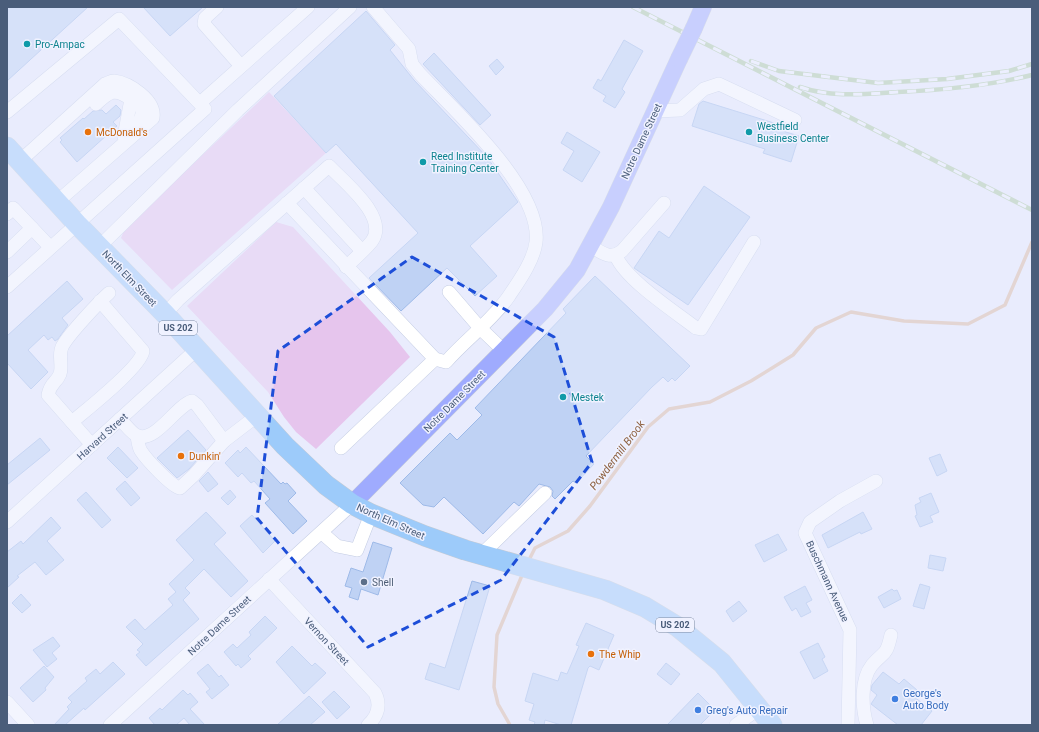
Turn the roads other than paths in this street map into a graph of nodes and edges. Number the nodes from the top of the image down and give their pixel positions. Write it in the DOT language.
graph roads {
  1 [pos="217,7"];
  2 [pos="308,7"];
  3 [pos="350,7"];
  4 [pos="373,7"];
  5 [pos="704,7"];
  6 [pos="241,66"];
  7 [pos="200,103"];
  8 [pos="656,111"];
  9 [pos="7,112"];
  10 [pos="795,120"];
  11 [pos="38,144"];
  12 [pos="13,154"];
  13 [pos="111,154"];
  14 [pos="304,188"];
  15 [pos="57,202"];
  16 [pos="287,203"];
  17 [pos="664,203"];
  18 [pos="7,214"];
  19 [pos="77,224"];
  20 [pos="32,228"];
  21 [pos="754,242"];
  22 [pos="591,246"];
  23 [pos="50,247"];
  24 [pos="99,247"];
  25 [pos="362,251"];
  26 [pos="7,252"];
  27 [pos="616,256"];
  28 [pos="346,267"];
  29 [pos="7,287"];
  30 [pos="449,292"];
  31 [pos="165,314"];
  32 [pos="480,328"];
  33 [pos="197,349"];
  34 [pos="504,351"];
  35 [pos="435,359"];
  36 [pos="258,414"];
  37 [pos="120,419"];
  38 [pos="72,422"];
  39 [pos="137,436"];
  40 [pos="224,441"];
  41 [pos="92,445"];
  42 [pos="341,448"];
  43 [pos="876,481"];
  44 [pos="545,493"];
  45 [pos="352,504"];
  46 [pos="371,514"];
  47 [pos="7,522"];
  48 [pos="322,533"];
  49 [pos="482,554"];
  50 [pos="269,579"];
  51 [pos="891,635"];
  52 [pos="849,666"];
  53 [pos="872,666"];
  54 [pos="7,702"];
  55 [pos="759,708"];
  56 [pos="848,724"];
  57 [pos="867,724"];
  58 [pos="28,725"];
  59 [pos="110,725"];
  60 [pos="368,725"];
  61 [pos="736,725"];
  62 [pos="772,725"];
  1 -- 6 [label="street"];
  2 -- 6 [label="street"];
  3 -- 24 [label="street"];
  4 -- 32 [label="street"];
  5 -- 8 [label="main road, Notre Dame Street, bridge"];
  6 -- 7 [label="street"];
  7 -- 9 [label="street"];
  7 -- 19 [label="street"];
  8 -- 10 [label="street"];
  8 -- 22 [label="main road, Notre Dame Street"];
  11 -- 12 [label="street"];
  11 -- 13 [label="street"];
  11 -- 13 [label="street"];
  12 -- 15 [label="highway, North Elm Street / US 202"];
  13 -- 15 [label="street"];
  14 -- 16 [label="street"];
  14 -- 25 [label="street"];
  14 -- 25 [label="street"];
  15 -- 19 [label="highway, North Elm Street / US 202"];
  16 -- 28 [label="street"];
  16 -- 31 [label="street"];
  17 -- 27 [label="street"];
  18 -- 20 [label="street"];
  19 -- 23 [label="street"];
  19 -- 24 [label="highway, North Elm Street / US 202"];
  20 -- 23 [label="street"];
  20 -- 26 [label="street"];
  21 -- 27 [label="street"];
  22 -- 27 [label="street"];
  22 -- 34 [label="main road, Notre Dame Street"];
  23 -- 29 [label="street"];
  24 -- 31 [label="highway, North Elm Street / US 202"];
  25 -- 28 [label="street"];
  28 -- 35 [label="street"];
  30 -- 32 [label="street"];
  31 -- 33 [label="highway, North Elm Street / US 202"];
  32 -- 34 [label="street"];
  32 -- 35 [label="street"];
  33 -- 36 [label="highway, North Elm Street / US 202"];
  33 -- 37 [label="street, Harvard Street"];
  34 -- 45 [label="main road, Notre Dame Street"];
  35 -- 42 [label="street"];
  36 -- 40 [label="street"];
  36 -- 45 [label="highway, North Elm Street / US 202"];
  37 -- 39 [label="street"];
  37 -- 41 [label="street, Harvard Street"];
  38 -- 38 [label="street"];
  38 -- 41 [label="street"];
  39 -- 40 [label="street"];
  39 -- 40 [label="street"];
  41 -- 47 [label="street, Harvard Street"];
  43 -- 52 [label="street, Buschmann Avenue"];
  44 -- 49 [label="street"];
  45 -- 46 [label="highway, North Elm Street / US 202"];
  45 -- 48 [label="street, Notre Dame Street"];
  46 -- 48 [label="street"];
  46 -- 49 [label="highway, North Elm Street / US 202"];
  48 -- 50 [label="street, Notre Dame Street"];
  49 -- 55 [label="highway, North Elm Street / US 202"];
  50 -- 59 [label="street, Notre Dame Street"];
  50 -- 60 [label="street, Vernon Street"];
  51 -- 53 [label="street"];
  52 -- 53 [label="street"];
  52 -- 56 [label="street, Buschmann Avenue"];
  53 -- 57 [label="street"];
  54 -- 58 [label="street"];
  55 -- 61 [label="street"];
  55 -- 62 [label="highway, North Elm Street / US 202"];
  56 -- 57 [label="street"];
}
